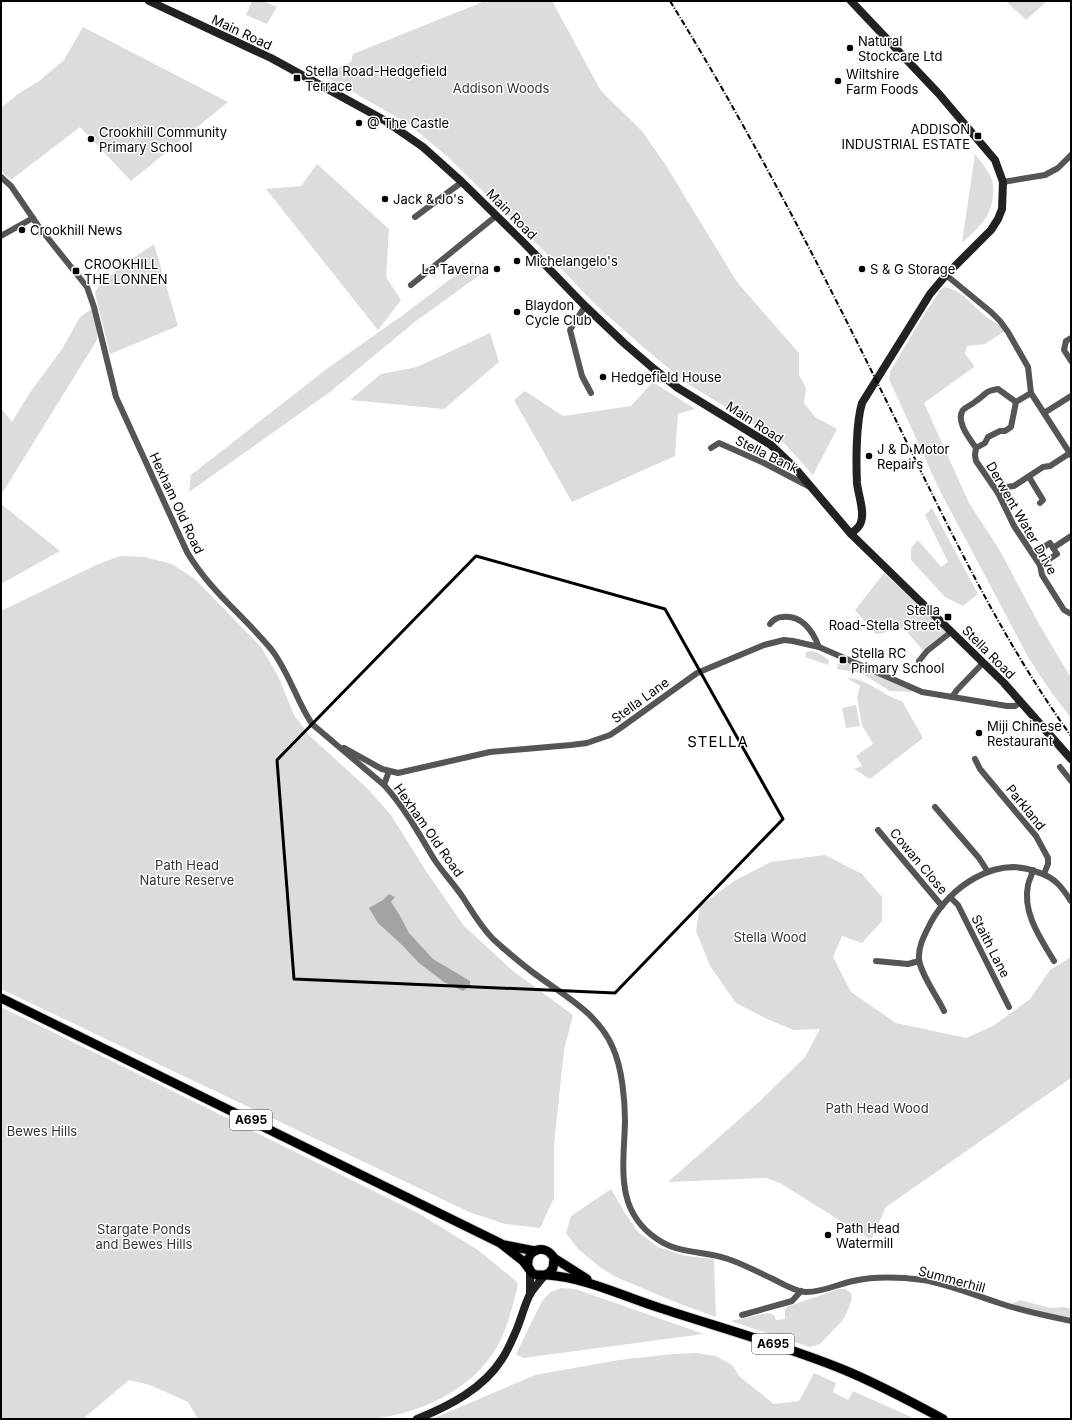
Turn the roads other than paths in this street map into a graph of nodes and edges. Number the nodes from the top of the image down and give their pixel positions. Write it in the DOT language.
graph roads {
  1 [pos="149,1"];
  2 [pos="851,1"];
  3 [pos="164,4"];
  4 [pos="1071,155"];
  5 [pos="1,178"];
  6 [pos="462,182"];
  7 [pos="1003,182"];
  8 [pos="496,216"];
  9 [pos="415,217"];
  10 [pos="33,218"];
  11 [pos="1,236"];
  12 [pos="946,275"];
  13 [pos="410,285"];
  14 [pos="585,306"];
  15 [pos="1071,338"];
  16 [pos="1071,361"];
  17 [pos="591,393"];
  18 [pos="1031,393"];
  19 [pos="1071,396"];
  20 [pos="1016,402"];
  21 [pos="1044,413"];
  22 [pos="711,448"];
  23 [pos="976,448"];
  24 [pos="1070,454"];
  25 [pos="1029,477"];
  26 [pos="814,490"];
  27 [pos="998,493"];
  28 [pos="1040,503"];
  29 [pos="851,534"];
  30 [pos="1071,536"];
  31 [pos="1053,548"];
  32 [pos="1033,554"];
  33 [pos="1040,565"];
  34 [pos="1071,614"];
  35 [pos="770,624"];
  36 [pos="952,632"];
  37 [pos="819,647"];
  38 [pos="919,660"];
  39 [pos="983,663"];
  40 [pos="952,697"];
  41 [pos="1021,702"];
  42 [pos="334,743"];
  43 [pos="975,758"];
  44 [pos="1071,760"];
  45 [pos="1060,767"];
  46 [pos="389,771"];
  47 [pos="1071,781"];
  48 [pos="384,785"];
  49 [pos="935,807"];
  50 [pos="878,830"];
  51 [pos="1034,870"];
  52 [pos="988,872"];
  53 [pos="1044,874"];
  54 [pos="950,897"];
  55 [pos="1071,901"];
  56 [pos="942,906"];
  57 [pos="876,961"];
  58 [pos="919,961"];
  59 [pos="1054,961"];
  60 [pos="1,998"];
  61 [pos="1009,1007"];
  62 [pos="944,1011"];
  63 [pos="500,1243"];
  64 [pos="535,1251"];
  65 [pos="554,1258"];
  66 [pos="529,1268"];
  67 [pos="546,1275"];
  68 [pos="597,1285"];
  69 [pos="802,1292"];
  70 [pos="530,1294"];
  71 [pos="742,1315"];
  72 [pos="1071,1321"];
  73 [pos="417,1419"];
  74 [pos="942,1419"];
  1 -- 3 [label="main road, Main Road"];
  2 -- 7 [label="main road"];
  3 -- 6 [label="main road, Main Road"];
  4 -- 7 [label="street"];
  5 -- 10 [label="street, Hexham Old Road"];
  6 -- 8 [label="main road, Main Road"];
  6 -- 9 [label="street"];
  7 -- 12 [label="main road"];
  8 -- 13 [label="street"];
  8 -- 14 [label="main road, Main Road"];
  10 -- 11 [label="street"];
  10 -- 42 [label="street, Hexham Old Road"];
  12 -- 18 [label="street"];
  12 -- 29 [label="main road"];
  14 -- 17 [label="street"];
  14 -- 26 [label="main road, Main Road"];
  15 -- 16 [label="street"];
  18 -- 20 [label="street"];
  18 -- 21 [label="street"];
  19 -- 21 [label="street"];
  20 -- 23 [label="street"];
  20 -- 23 [label="street, Derwent Water Drive"];
  21 -- 24 [label="street"];
  22 -- 26 [label="street, Stella Bank"];
  23 -- 27 [label="street, Derwent Water Drive"];
  24 -- 25 [label="street"];
  25 -- 27 [label="street"];
  25 -- 28 [label="street"];
  26 -- 29 [label="main road, Main Road"];
  27 -- 32 [label="street, Derwent Water Drive"];
  29 -- 36 [label="main road, Stella Road"];
  30 -- 31 [label="street"];
  31 -- 32 [label="street"];
  31 -- 33 [label="street"];
  32 -- 33 [label="street, Derwent Water Drive"];
  33 -- 34 [label="street, Derwent Water Drive"];
  35 -- 37 [label="street"];
  36 -- 38 [label="street"];
  36 -- 39 [label="main road, Stella Road"];
  37 -- 40 [label="street, Stella Lane"];
  37 -- 46 [label="street, Stella Lane"];
  39 -- 40 [label="street"];
  39 -- 41 [label="main road, Stella Road"];
  40 -- 41 [label="street, Stella Lane"];
  41 -- 44 [label="main road, Stella Road"];
  42 -- 46 [label="street, Stella Lane"];
  42 -- 48 [label="street, Hexham Old Road"];
  43 -- 53 [label="street, Parkland"];
  45 -- 47 [label="street"];
  46 -- 48 [label="street"];
  48 -- 69 [label="street, Hexham Old Road"];
  49 -- 52 [label="street"];
  50 -- 56 [label="street, Cowan Close"];
  51 -- 52 [label="street"];
  51 -- 53 [label="street"];
  51 -- 59 [label="street"];
  52 -- 54 [label="street"];
  53 -- 55 [label="street"];
  54 -- 56 [label="street"];
  54 -- 61 [label="street, Staith Lane"];
  56 -- 58 [label="street"];
  57 -- 58 [label="street"];
  58 -- 62 [label="street"];
  60 -- 63 [label="main road, A695"];
  63 -- 64 [label="main road, A695"];
  63 -- 66 [label="main road, A695"];
  64 -- 65 [label="main road, A695"];
  64 -- 66 [label="main road"];
  65 -- 67 [label="main road"];
  65 -- 68 [label="main road, A695"];
  66 -- 67 [label="main road, A695"];
  66 -- 70 [label="main road"];
  67 -- 68 [label="main road, A695"];
  67 -- 70 [label="main road"];
  68 -- 74 [label="main road, A695"];
  69 -- 71 [label="street"];
  69 -- 72 [label="street, Summerhill"];
  70 -- 73 [label="main road"];
}
